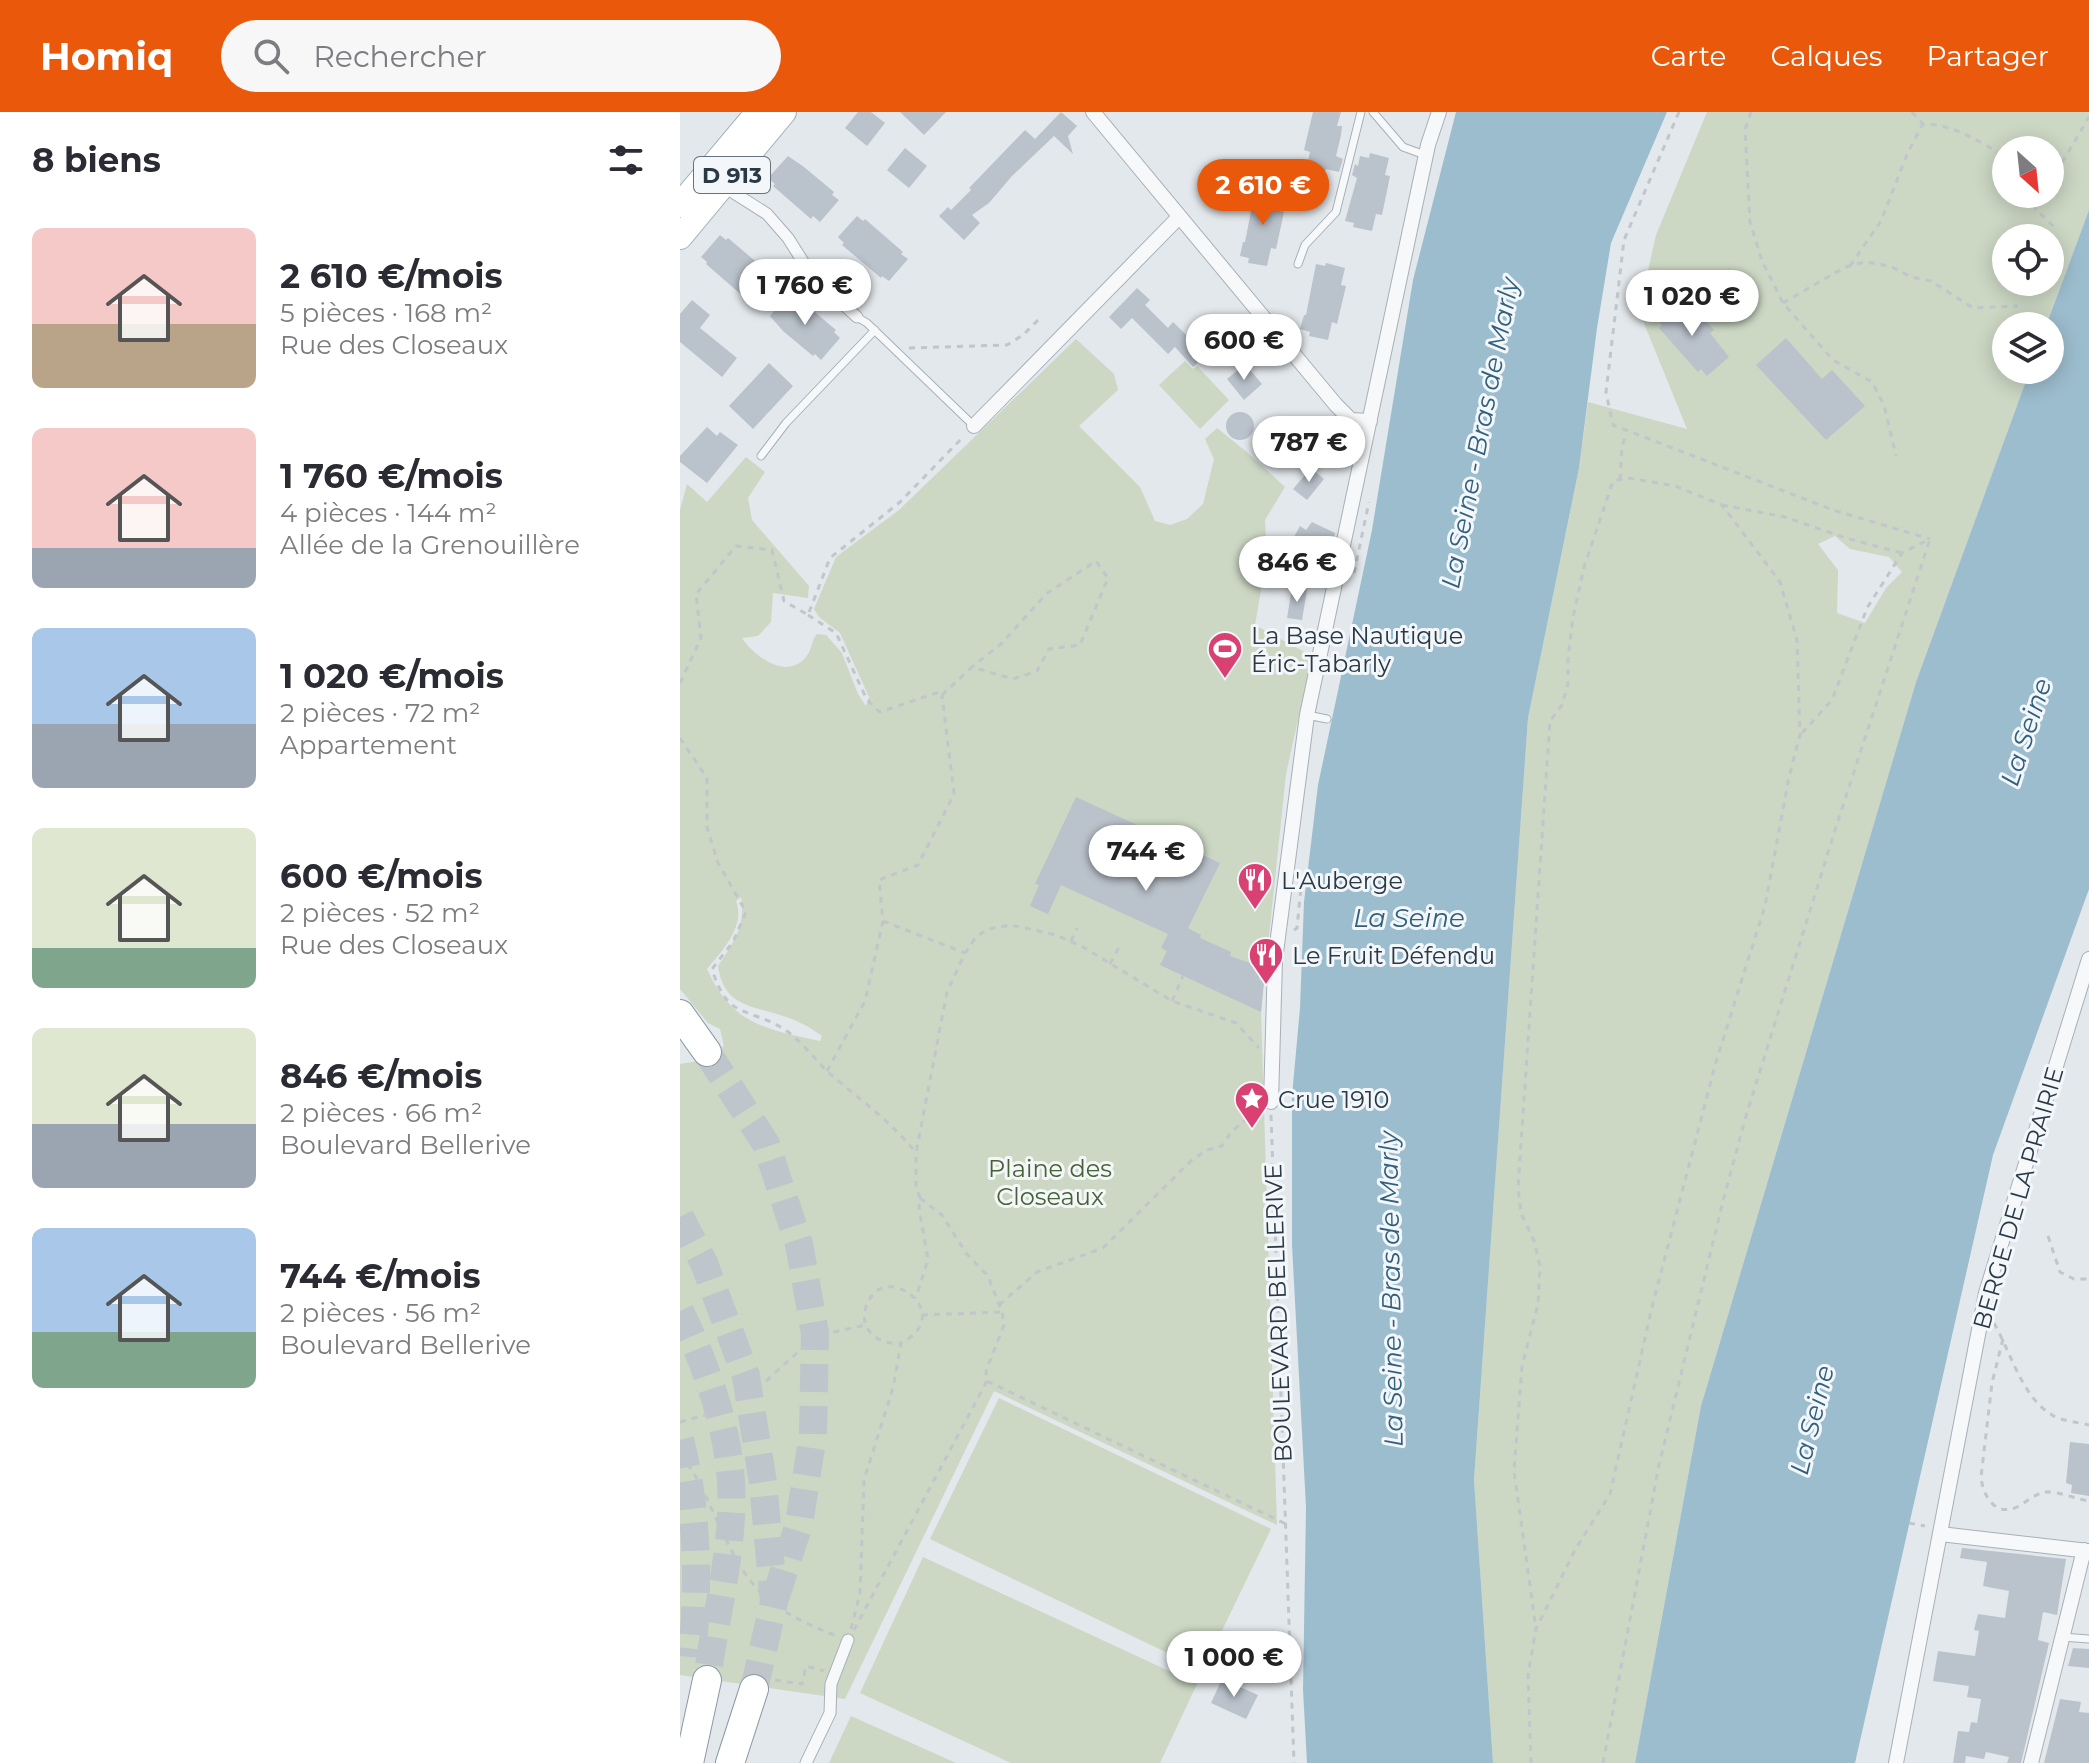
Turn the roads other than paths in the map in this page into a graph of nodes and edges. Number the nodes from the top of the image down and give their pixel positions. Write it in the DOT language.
graph roads {
  1 [pos="758,112"];
  2 [pos="784,112"];
  3 [pos="1093,112"];
  4 [pos="1361,112"];
  5 [pos="1373,112"];
  6 [pos="1439,112"];
  7 [pos="1426,156"];
  8 [pos="723,186"];
  9 [pos="680,205"];
  10 [pos="1179,217"];
  11 [pos="680,237"];
  12 [pos="1298,264"];
  13 [pos="857,317"];
  14 [pos="875,330"];
  15 [pos="1370,421"];
  16 [pos="974,426"];
  17 [pos="761,456"];
  18 [pos="1307,715"];
  19 [pos="1327,719"];
  20 [pos="2089,959"];
  21 [pos="680,1014"];
  22 [pos="707,1052"];
  23 [pos="1271,1102"];
  24 [pos="1940,1534"];
  25 [pos="2086,1551"];
  26 [pos="2062,1637"];
  27 [pos="2089,1639"];
  28 [pos="848,1640"];
  29 [pos="754,1689"];
  30 [pos="680,1735"];
  31 [pos="689,1763"];
  32 [pos="730,1763"];
  33 [pos="806,1763"];
  34 [pos="1896,1763"];
  35 [pos="2031,1763"];
  1 -- 9 [label="main road, D 913"];
  2 -- 8 [label="main road, D 913"];
  3 -- 10 [label="street"];
  4 -- 12 [label="lane"];
  5 -- 7 [label="lane"];
  6 -- 7 [label="street"];
  7 -- 15 [label="street"];
  8 -- 11 [label="main road, D 913"];
  8 -- 13 [label="street"];
  10 -- 15 [label="street"];
  10 -- 16 [label="street"];
  13 -- 14 [label="lane"];
  14 -- 16 [label="lane"];
  14 -- 17 [label="lane"];
  15 -- 18 [label="street"];
  18 -- 19 [label="lane"];
  18 -- 23 [label="street"];
  20 -- 24 [label="street, BERGE DE LA PRAIRIE"];
  21 -- 22 [label="highway"];
  24 -- 25 [label="street"];
  24 -- 34 [label="street, BERGE DE LA PRAIRIE"];
  25 -- 26 [label="street"];
  26 -- 27 [label="lane"];
  26 -- 35 [label="street"];
  28 -- 33 [label="street"];
  29 -- 32 [label="highway"];
  30 -- 31 [label="highway"];
}
